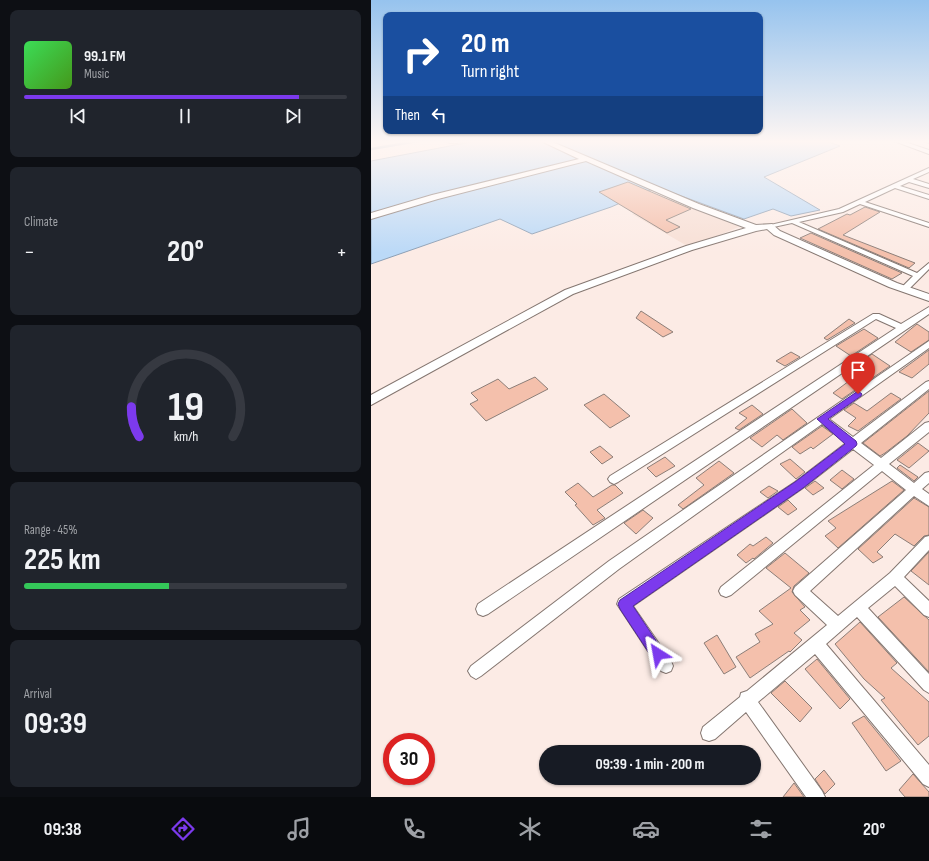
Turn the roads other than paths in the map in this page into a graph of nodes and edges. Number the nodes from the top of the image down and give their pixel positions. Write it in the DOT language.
graph roads {
  1 [pos="510,178"];
  2 [pos="632,178"];
  3 [pos="913,178"];
  4 [pos="909,180"];
  5 [pos="895,186"];
  6 [pos="929,186"];
  7 [pos="929,197"];
  8 [pos="859,202"];
  9 [pos="371,216"];
  10 [pos="792,221"];
  11 [pos="929,225"];
  12 [pos="769,226"];
  13 [pos="755,228"];
  14 [pos="929,265"];
  15 [pos="918,276"];
  16 [pos="903,289"];
  17 [pos="929,298"];
  18 [pos="929,310"];
  19 [pos="902,328"];
  20 [pos="929,344"];
  21 [pos="929,384"];
  22 [pos="371,401"];
  23 [pos="822,419"];
  24 [pos="929,426"];
  25 [pos="852,444"];
  26 [pos="882,464"];
  27 [pos="929,476"];
  28 [pos="614,479"];
  29 [pos="914,489"];
  30 [pos="929,501"];
  31 [pos="929,541"];
  32 [pos="895,577"];
  33 [pos="726,591"];
  34 [pos="858,608"];
  35 [pos="929,609"];
  36 [pos="483,610"];
  37 [pos="838,625"];
  38 [pos="815,644"];
  39 [pos="666,666"];
  40 [pos="476,671"];
  41 [pos="929,686"];
  42 [pos="747,699"];
  43 [pos="709,733"];
  44 [pos="929,778"];
  45 [pos="817,797"];
  1 -- 9 [label="street"];
  2 -- 13 [label="street"];
  3 -- 4 [label="street"];
  4 -- 5 [label="street"];
  4 -- 6 [label="street"];
  5 -- 7 [label="street"];
  5 -- 8 [label="street"];
  8 -- 10 [label="street"];
  8 -- 11 [label="street"];
  10 -- 12 [label="street"];
  10 -- 15 [label="street"];
  12 -- 13 [label="street"];
  12 -- 16 [label="street"];
  13 -- 22 [label="street"];
  14 -- 15 [label="street"];
  15 -- 16 [label="street"];
  16 -- 17 [label="street"];
  18 -- 19 [label="street"];
  19 -- 28 [label="street"];
  19 -- 36 [label="street"];
  20 -- 23 [label="street"];
  21 -- 25 [label="street"];
  23 -- 25 [label="street"];
  23 -- 40 [label="street"];
  24 -- 26 [label="street"];
  25 -- 26 [label="street"];
  25 -- 39 [label="street"];
  26 -- 29 [label="street"];
  26 -- 33 [label="street"];
  27 -- 29 [label="street"];
  29 -- 30 [label="street"];
  29 -- 37 [label="street"];
  31 -- 32 [label="street"];
  32 -- 34 [label="street"];
  32 -- 35 [label="street"];
  34 -- 37 [label="street"];
  34 -- 41 [label="street"];
  37 -- 38 [label="street"];
  38 -- 42 [label="street"];
  38 -- 44 [label="street"];
  42 -- 43 [label="street"];
  42 -- 45 [label="street"];
}
